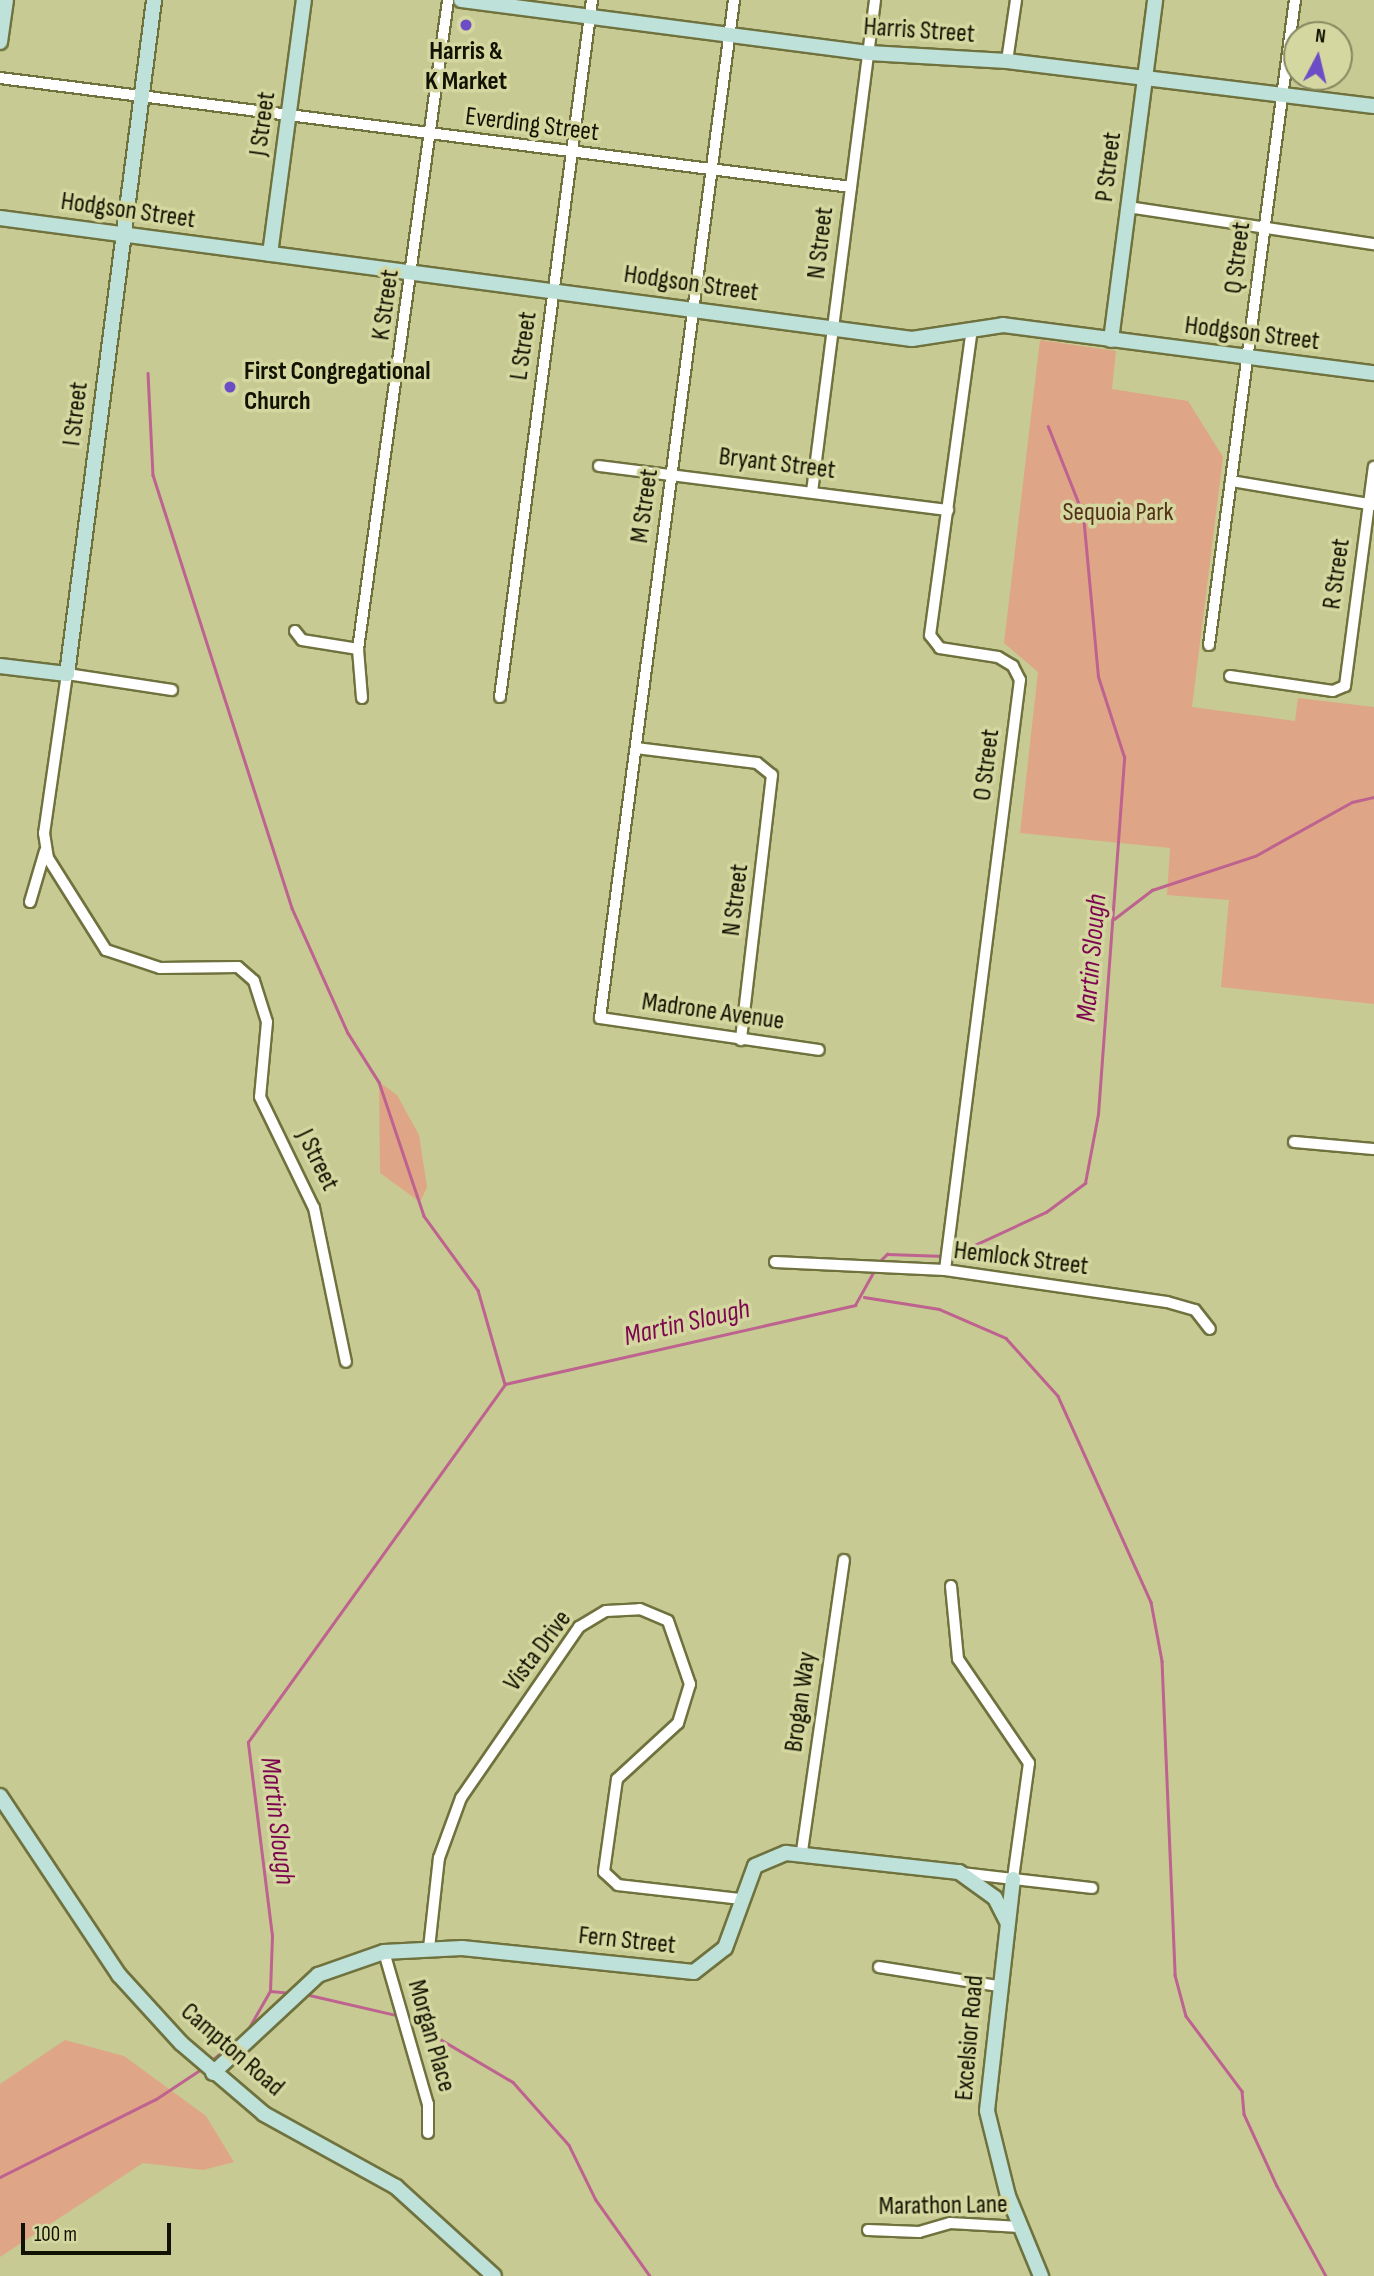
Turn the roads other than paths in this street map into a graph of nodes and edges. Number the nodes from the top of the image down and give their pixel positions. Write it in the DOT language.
graph roads {
  1 [pos="6,0"];
  2 [pos="154,0"];
  3 [pos="304,0"];
  4 [pos="449,0"];
  5 [pos="461,0"];
  6 [pos="592,0"];
  7 [pos="734,0"];
  8 [pos="875,0"];
  9 [pos="1016,0"];
  10 [pos="1155,0"];
  11 [pos="1295,0"];
  12 [pos="590,17"];
  13 [pos="730,35"];
  14 [pos="0,42"];
  15 [pos="869,53"];
  16 [pos="1007,61"];
  17 [pos="0,78"];
  18 [pos="1145,78"];
  19 [pos="1281,94"];
  20 [pos="141,99"];
  21 [pos="1374,106"];
  22 [pos="289,118"];
  23 [pos="431,135"];
  24 [pos="573,153"];
  25 [pos="712,170"];
  26 [pos="851,187"];
  27 [pos="1128,207"];
  28 [pos="0,218"];
  29 [pos="1265,231"];
  30 [pos="124,235"];
  31 [pos="1374,244"];
  32 [pos="270,254"];
  33 [pos="414,273"];
  34 [pos="554,291"];
  35 [pos="693,309"];
  36 [pos="834,328"];
  37 [pos="972,330"];
  38 [pos="1111,340"];
  39 [pos="1249,358"];
  40 [pos="1374,373"];
  41 [pos="599,466"];
  42 [pos="1374,467"];
  43 [pos="673,474"];
  44 [pos="1231,481"];
  45 [pos="812,492"];
  46 [pos="1372,504"];
  47 [pos="948,510"];
  48 [pos="295,631"];
  49 [pos="1209,645"];
  50 [pos="358,649"];
  51 [pos="0,666"];
  52 [pos="67,674"];
  53 [pos="1230,676"];
  54 [pos="172,690"];
  55 [pos="500,697"];
  56 [pos="362,698"];
  57 [pos="636,748"];
  58 [pos="46,849"];
  59 [pos="30,901"];
  60 [pos="600,1018"];
  61 [pos="741,1040"];
  62 [pos="819,1050"];
  63 [pos="1294,1142"];
  64 [pos="1374,1149"];
  65 [pos="775,1262"];
  66 [pos="945,1270"];
  67 [pos="1210,1329"];
  68 [pos="346,1363"];
  69 [pos="844,1560"];
  70 [pos="951,1586"];
  71 [pos="0,1796"];
  72 [pos="802,1851"];
  73 [pos="959,1872"];
  74 [pos="1013,1879"];
  75 [pos="1092,1888"];
  76 [pos="741,1899"];
  77 [pos="1007,1922"];
  78 [pos="429,1948"];
  79 [pos="384,1952"];
  80 [pos="879,1967"];
  81 [pos="999,1986"];
  82 [pos="214,2073"];
  83 [pos="428,2133"];
  84 [pos="1020,2227"];
  85 [pos="867,2230"];
  86 [pos="494,2276"];
  87 [pos="1041,2276"];
  1 -- 14 [label="street"];
  2 -- 20 [label="street, I Street"];
  3 -- 22 [label="street, J Street"];
  4 -- 23 [label="street, K Street"];
  5 -- 12 [label="street, Harris Street"];
  6 -- 12 [label="street, L Street"];
  7 -- 13 [label="street, M Street"];
  8 -- 15 [label="street, N Street"];
  9 -- 16 [label="street"];
  10 -- 18 [label="street, P Street"];
  11 -- 19 [label="street, Q Street"];
  12 -- 13 [label="street, Harris Street"];
  12 -- 24 [label="street, L Street"];
  13 -- 15 [label="street, Harris Street"];
  13 -- 25 [label="street, M Street"];
  15 -- 16 [label="street, Harris Street"];
  15 -- 26 [label="street, N Street"];
  16 -- 18 [label="street, Harris Street"];
  17 -- 20 [label="street, Everding Street"];
  18 -- 19 [label="street, Harris Street"];
  18 -- 27 [label="street, P Street"];
  19 -- 21 [label="street, Harris Street"];
  19 -- 29 [label="street, Q Street"];
  20 -- 22 [label="street, Everding Street"];
  20 -- 30 [label="street, I Street"];
  22 -- 23 [label="street, Everding Street"];
  22 -- 32 [label="street, J Street"];
  23 -- 24 [label="street, Everding Street"];
  23 -- 33 [label="street, K Street"];
  24 -- 25 [label="street, Everding Street"];
  24 -- 34 [label="street, L Street"];
  25 -- 26 [label="street, Everding Street"];
  25 -- 35 [label="street, M Street"];
  26 -- 36 [label="street, N Street"];
  27 -- 29 [label="street"];
  27 -- 38 [label="street, P Street"];
  28 -- 30 [label="street, Hodgson Street"];
  29 -- 31 [label="street"];
  29 -- 39 [label="street, Q Street"];
  30 -- 32 [label="street, Hodgson Street"];
  30 -- 52 [label="street, I Street"];
  32 -- 33 [label="street, Hodgson Street"];
  33 -- 34 [label="street, Hodgson Street"];
  33 -- 50 [label="street, K Street"];
  34 -- 35 [label="street, Hodgson Street"];
  34 -- 55 [label="street, L Street"];
  35 -- 36 [label="street, Hodgson Street"];
  35 -- 43 [label="street, M Street"];
  36 -- 37 [label="street, Hodgson Street"];
  36 -- 45 [label="street, N Street"];
  37 -- 38 [label="street, Hodgson Street"];
  37 -- 47 [label="street, O Street"];
  38 -- 39 [label="street, Hodgson Street"];
  39 -- 40 [label="street, Hodgson Street"];
  39 -- 44 [label="street, Q Street"];
  41 -- 43 [label="street, Bryant Street"];
  42 -- 46 [label="street, R Street"];
  43 -- 45 [label="street, Bryant Street"];
  43 -- 57 [label="street, M Street"];
  44 -- 46 [label="street"];
  44 -- 49 [label="street, Q Street"];
  45 -- 47 [label="street, Bryant Street"];
  46 -- 53 [label="street, R Street"];
  47 -- 66 [label="street, O Street"];
  48 -- 50 [label="street"];
  50 -- 56 [label="street, K Street"];
  51 -- 52 [label="street"];
  52 -- 54 [label="street"];
  52 -- 58 [label="street, I Street"];
  57 -- 60 [label="street, M Street"];
  57 -- 61 [label="street, N Street"];
  58 -- 59 [label="street"];
  58 -- 68 [label="street, J Street"];
  60 -- 61 [label="street, Madrone Avenue"];
  61 -- 62 [label="street, Madrone Avenue"];
  63 -- 64 [label="street"];
  65 -- 66 [label="street, Hemlock Street"];
  66 -- 67 [label="street, Hemlock Street"];
  69 -- 72 [label="street, Brogan Way"];
  70 -- 74 [label="street"];
  71 -- 82 [label="street, Campton Road"];
  72 -- 73 [label="street, Fern Street"];
  72 -- 76 [label="street, Fern Street"];
  73 -- 74 [label="street, Fern Street"];
  73 -- 77 [label="street"];
  74 -- 75 [label="street, Fern Street"];
  74 -- 77 [label="street, Excelsior Road"];
  76 -- 78 [label="street, Fern Street"];
  76 -- 78 [label="street, Vista Drive"];
  77 -- 81 [label="street, Excelsior Road"];
  78 -- 79 [label="street, Fern Street"];
  79 -- 82 [label="street, Fern Street"];
  79 -- 83 [label="street, Morgan Place"];
  80 -- 81 [label="street"];
  81 -- 84 [label="street, Excelsior Road"];
  82 -- 86 [label="street, Campton Road"];
  84 -- 85 [label="street, Marathon Lane"];
  84 -- 87 [label="street, Excelsior Road"];
}
